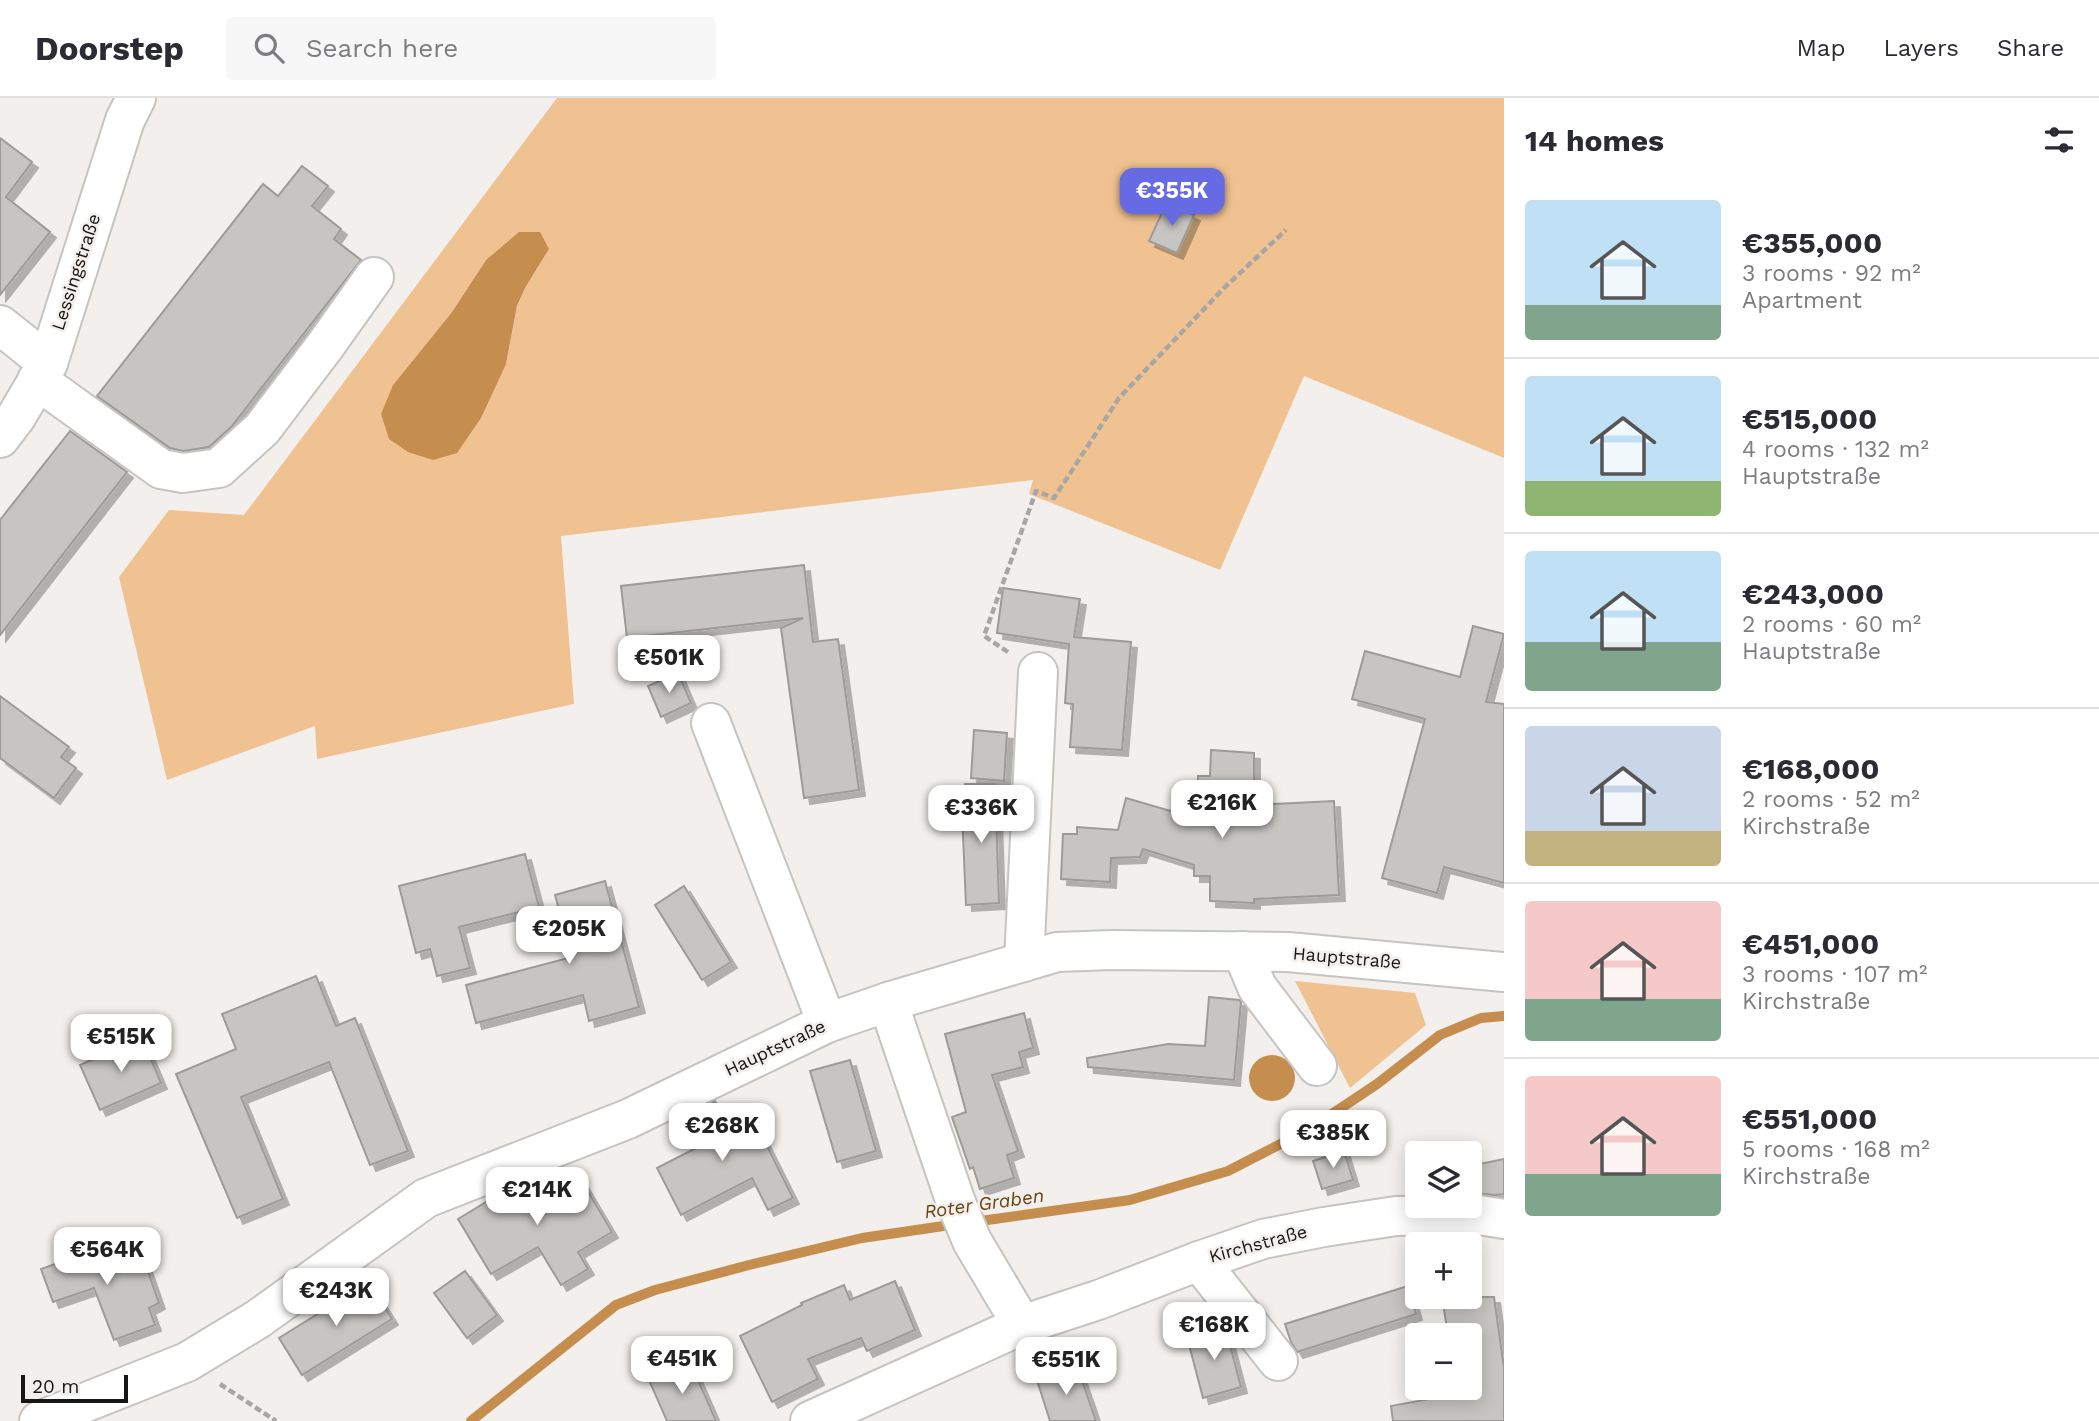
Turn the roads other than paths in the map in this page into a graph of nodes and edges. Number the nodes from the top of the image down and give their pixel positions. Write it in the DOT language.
graph roads {
  1 [pos="136,98"];
  2 [pos="374,277"];
  3 [pos="0,325"];
  4 [pos="42,372"];
  5 [pos="0,438"];
  6 [pos="1038,672"];
  7 [pos="711,723"];
  8 [pos="1242,951"];
  9 [pos="1024,962"];
  10 [pos="1504,972"];
  11 [pos="888,1002"];
  12 [pos="827,1023"];
  13 [pos="1317,1066"];
  14 [pos="1496,1214"];
  15 [pos="1199,1261"];
  16 [pos="1022,1325"];
  17 [pos="1278,1361"];
  18 [pos="39,1421"];
  19 [pos="810,1421"];
  1 -- 4 [label="street, Lessingstraße"];
  2 -- 4 [label="street"];
  3 -- 4 [label="street"];
  4 -- 5 [label="street, Lessingstraße"];
  6 -- 9 [label="street"];
  7 -- 12 [label="street"];
  8 -- 9 [label="street, Hauptstraße"];
  8 -- 10 [label="street, Hauptstraße"];
  8 -- 13 [label="street"];
  9 -- 11 [label="street, Hauptstraße"];
  11 -- 12 [label="street, Hauptstraße"];
  11 -- 16 [label="street"];
  12 -- 18 [label="street, Hauptstraße"];
  14 -- 15 [label="street, Kirchstraße"];
  15 -- 16 [label="street, Kirchstraße"];
  15 -- 17 [label="street"];
  16 -- 19 [label="street, Kirchstraße"];
}
